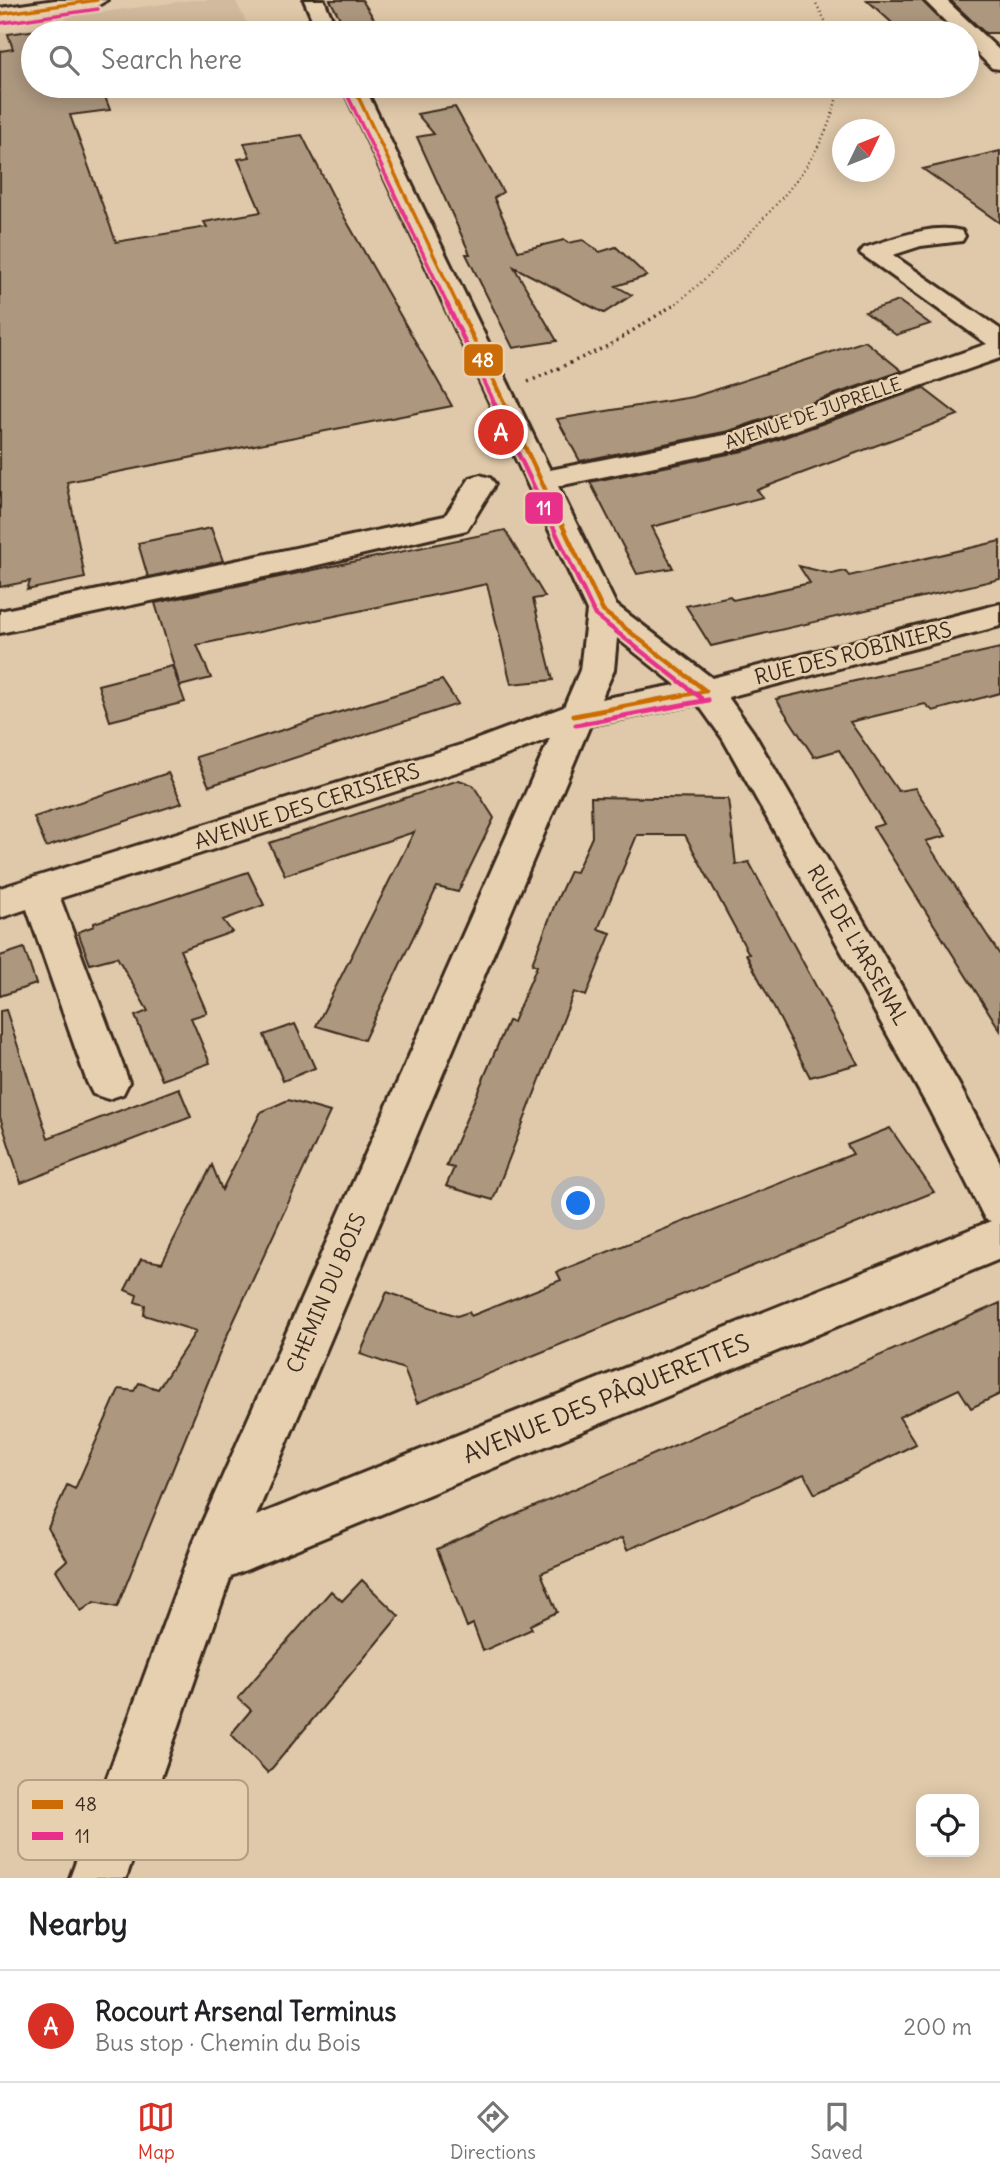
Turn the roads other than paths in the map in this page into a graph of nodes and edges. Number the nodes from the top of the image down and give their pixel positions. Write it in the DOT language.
graph roads {
  1 [pos="97,0"];
  2 [pos="314,0"];
  3 [pos="934,0"];
  4 [pos="0,13"];
  5 [pos="323,21"];
  6 [pos="956,21"];
  7 [pos="979,43"];
  8 [pos="1000,63"];
  9 [pos="360,98"];
  10 [pos="953,236"];
  11 [pos="1000,341"];
  12 [pos="1000,349"];
  13 [pos="539,481"];
  14 [pos="480,484"];
  15 [pos="603,611"];
  16 [pos="1000,615"];
  17 [pos="0,622"];
  18 [pos="706,691"];
  19 [pos="574,716"];
  20 [pos="39,891"];
  21 [pos="0,903"];
  22 [pos="108,1082"];
  23 [pos="1000,1205"];
  24 [pos="1000,1238"];
  25 [pos="212,1559"];
  26 [pos="133,1780"];
  27 [pos="104,1860"];
  28 [pos="98,1878"];
  1 -- 4 [label="street"];
  2 -- 5 [label="street"];
  3 -- 6 [label="street"];
  7 -- 8 [label="street"];
  9 -- 13 [label="street"];
  10 -- 11 [label="street"];
  12 -- 13 [label="street, AVENUE DE JUPRELLE"];
  13 -- 15 [label="street"];
  14 -- 17 [label="street"];
  15 -- 18 [label="street"];
  15 -- 19 [label="street, CHEMIN DU BOIS"];
  16 -- 18 [label="street, RUE DES ROBINIERS"];
  18 -- 19 [label="street"];
  18 -- 23 [label="street, RUE DE L'ARSENAL"];
  19 -- 20 [label="street, AVENUE DES CERISIERS"];
  19 -- 25 [label="street, CHEMIN DU BOIS"];
  20 -- 21 [label="street, AVENUE DES CERISIERS"];
  20 -- 22 [label="street"];
  24 -- 25 [label="street, AVENUE DES PÂQUERETTES"];
  25 -- 26 [label="street, CHEMIN DU BOIS"];
  27 -- 28 [label="street, CHEMIN DU BOIS"];
}
